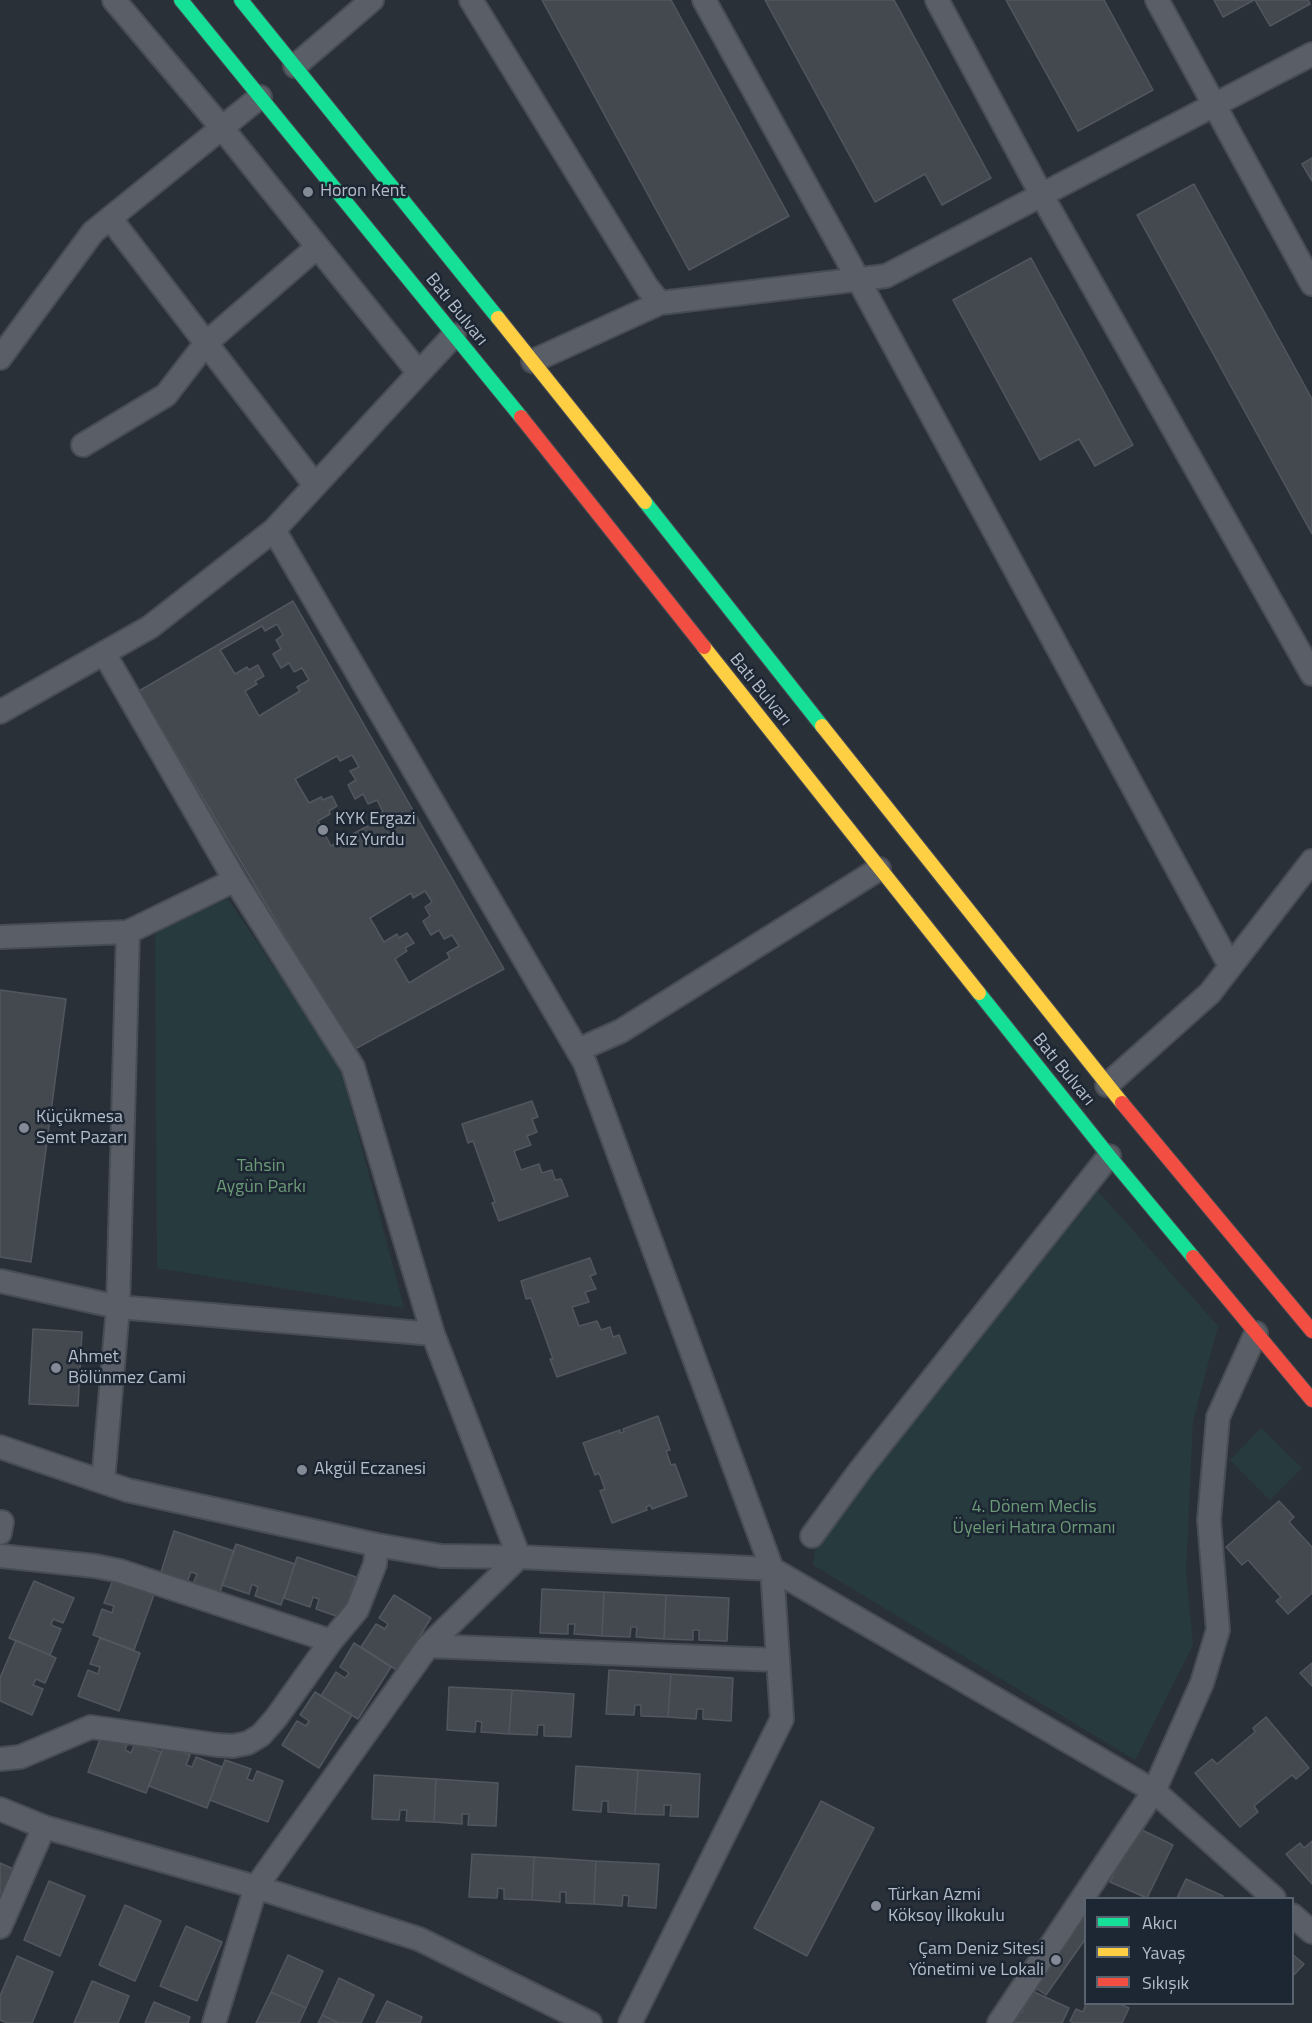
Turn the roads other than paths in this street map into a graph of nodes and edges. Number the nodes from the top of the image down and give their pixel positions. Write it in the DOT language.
graph roads {
  1 [pos="114,0"];
  2 [pos="182,0"];
  3 [pos="241,0"];
  4 [pos="372,0"];
  5 [pos="471,0"];
  6 [pos="704,0"];
  7 [pos="937,0"];
  8 [pos="1157,0"];
  9 [pos="1312,54"];
  10 [pos="295,66"];
  11 [pos="260,98"];
  12 [pos="1215,104"];
  13 [pos="222,128"];
  14 [pos="1041,194"];
  15 [pos="110,218"];
  16 [pos="316,248"];
  17 [pos="858,279"];
  18 [pos="1312,284"];
  19 [pos="660,303"];
  20 [pos="454,335"];
  21 [pos="206,343"];
  22 [pos="0,358"];
  23 [pos="533,361"];
  24 [pos="419,373"];
  25 [pos="83,445"];
  26 [pos="315,485"];
  27 [pos="274,530"];
  28 [pos="104,653"];
  29 [pos="1312,674"];
  30 [pos="0,712"];
  31 [pos="1312,861"];
  32 [pos="879,869"];
  33 [pos="236,880"];
  34 [pos="129,932"];
  35 [pos="0,937"];
  36 [pos="1230,966"];
  37 [pos="578,1050"];
  38 [pos="1107,1085"];
  39 [pos="1109,1156"];
  40 [pos="0,1281"];
  41 [pos="118,1307"];
  42 [pos="1312,1331"];
  43 [pos="433,1334"];
  44 [pos="1256,1334"];
  45 [pos="1312,1400"];
  46 [pos="0,1447"];
  47 [pos="102,1482"];
  48 [pos="812,1536"];
  49 [pos="377,1545"];
  50 [pos="0,1556"];
  51 [pos="519,1557"];
  52 [pos="772,1569"];
  53 [pos="331,1641"];
  54 [pos="428,1647"];
  55 [pos="778,1660"];
  56 [pos="0,1759"];
  57 [pos="1154,1791"];
  58 [pos="0,1809"];
  59 [pos="44,1827"];
  60 [pos="256,1887"];
  61 [pos="1272,1897"];
  62 [pos="1294,1916"];
  63 [pos="0,1927"];
  64 [pos="1312,1932"];
  65 [pos="214,2023"];
  66 [pos="590,2023"];
  67 [pos="630,2023"];
  68 [pos="999,2023"];
  1 -- 13 [label="street"];
  2 -- 11 [label="main road, Batı Bulvarı"];
  3 -- 10 [label="main road, Batı Bulvarı"];
  4 -- 10 [label="street"];
  5 -- 19 [label="street"];
  6 -- 17 [label="street"];
  7 -- 14 [label="street"];
  8 -- 12 [label="street"];
  9 -- 12 [label="street"];
  10 -- 23 [label="main road, Batı Bulvarı"];
  11 -- 13 [label="street"];
  11 -- 20 [label="main road, Batı Bulvarı"];
  12 -- 14 [label="street"];
  12 -- 18 [label="street"];
  13 -- 15 [label="street"];
  13 -- 16 [label="street"];
  14 -- 17 [label="street"];
  14 -- 29 [label="street"];
  15 -- 21 [label="street"];
  15 -- 22 [label="street"];
  16 -- 21 [label="street"];
  16 -- 24 [label="street"];
  17 -- 19 [label="street"];
  17 -- 36 [label="street"];
  19 -- 23 [label="street"];
  20 -- 24 [label="street"];
  20 -- 32 [label="main road, Batı Bulvarı"];
  21 -- 25 [label="street"];
  21 -- 26 [label="street"];
  23 -- 38 [label="main road, Batı Bulvarı"];
  24 -- 26 [label="street"];
  26 -- 27 [label="street"];
  27 -- 28 [label="street"];
  27 -- 37 [label="street"];
  28 -- 30 [label="street"];
  28 -- 33 [label="street"];
  31 -- 36 [label="street"];
  32 -- 37 [label="street"];
  32 -- 39 [label="main road, Batı Bulvarı"];
  33 -- 34 [label="street"];
  33 -- 43 [label="street"];
  34 -- 35 [label="street"];
  34 -- 41 [label="street"];
  36 -- 38 [label="street"];
  37 -- 52 [label="street"];
  38 -- 42 [label="main road, Batı Bulvarı"];
  39 -- 44 [label="main road, Batı Bulvarı"];
  39 -- 48 [label="street"];
  40 -- 41 [label="street"];
  41 -- 43 [label="street"];
  41 -- 47 [label="street"];
  43 -- 51 [label="street"];
  44 -- 45 [label="main road, Batı Bulvarı"];
  44 -- 57 [label="street"];
  46 -- 47 [label="street"];
  47 -- 49 [label="street"];
  49 -- 51 [label="street"];
  49 -- 53 [label="street"];
  50 -- 53 [label="street"];
  51 -- 52 [label="street"];
  51 -- 54 [label="street"];
  52 -- 55 [label="street"];
  52 -- 57 [label="street"];
  53 -- 56 [label="street"];
  54 -- 55 [label="street"];
  54 -- 60 [label="street"];
  55 -- 67 [label="street"];
  57 -- 61 [label="street"];
  57 -- 68 [label="street"];
  58 -- 59 [label="street"];
  59 -- 60 [label="street"];
  59 -- 63 [label="street"];
  60 -- 65 [label="street"];
  60 -- 66 [label="street"];
  62 -- 64 [label="street"];
}
